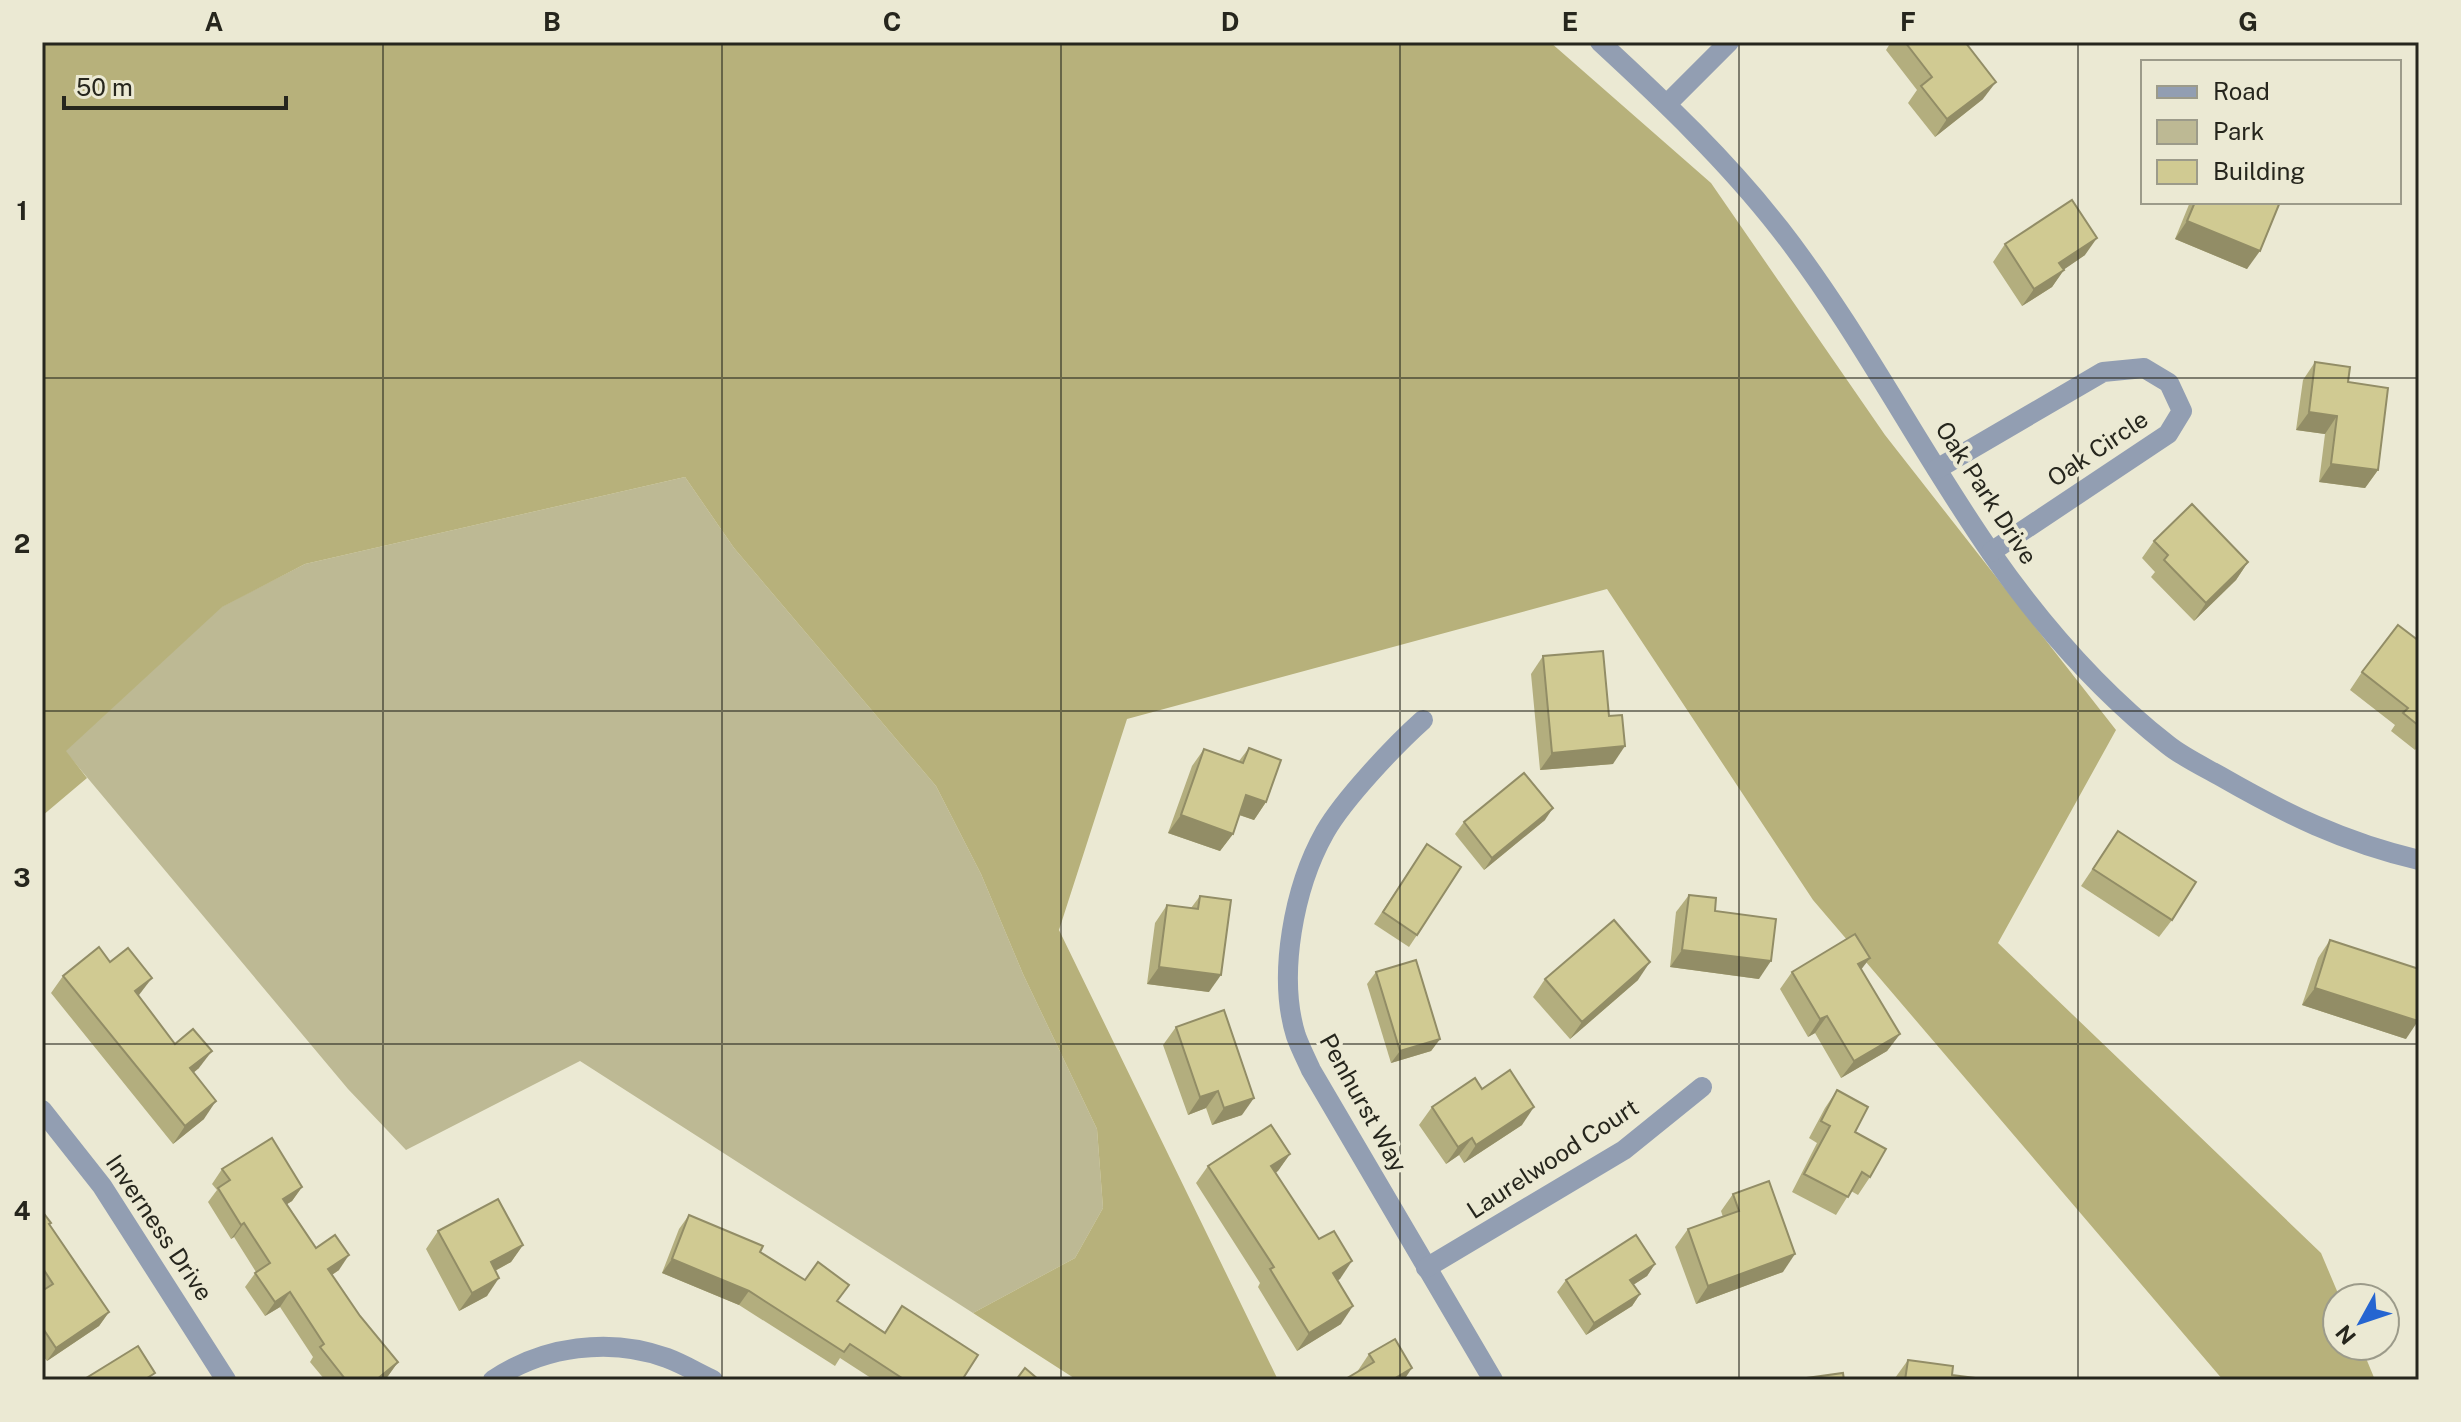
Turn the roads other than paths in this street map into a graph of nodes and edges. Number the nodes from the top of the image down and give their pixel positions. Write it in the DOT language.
graph roads {
  1 [pos="1600,42"];
  2 [pos="1729,42"];
  3 [pos="1667,104"];
  4 [pos="1937,469"];
  5 [pos="1991,552"];
  6 [pos="1423,720"];
  7 [pos="2419,860"];
  8 [pos="1702,1087"];
  9 [pos="42,1110"];
  10 [pos="1426,1268"];
  11 [pos="226,1380"];
  12 [pos="493,1380"];
  13 [pos="713,1380"];
  14 [pos="1493,1380"];
  1 -- 3 [label="street, Oak Park Drive"];
  2 -- 3 [label="street"];
  3 -- 4 [label="street, Oak Park Drive"];
  4 -- 5 [label="street, Oak Park Drive"];
  4 -- 5 [label="street, Oak Circle"];
  5 -- 7 [label="street, Oak Park Drive"];
  6 -- 10 [label="street, Penhurst Way"];
  8 -- 10 [label="street, Laurelwood Court"];
  9 -- 11 [label="street, Inverness Drive"];
  10 -- 14 [label="street, Penhurst Way"];
  12 -- 13 [label="street"];
}
